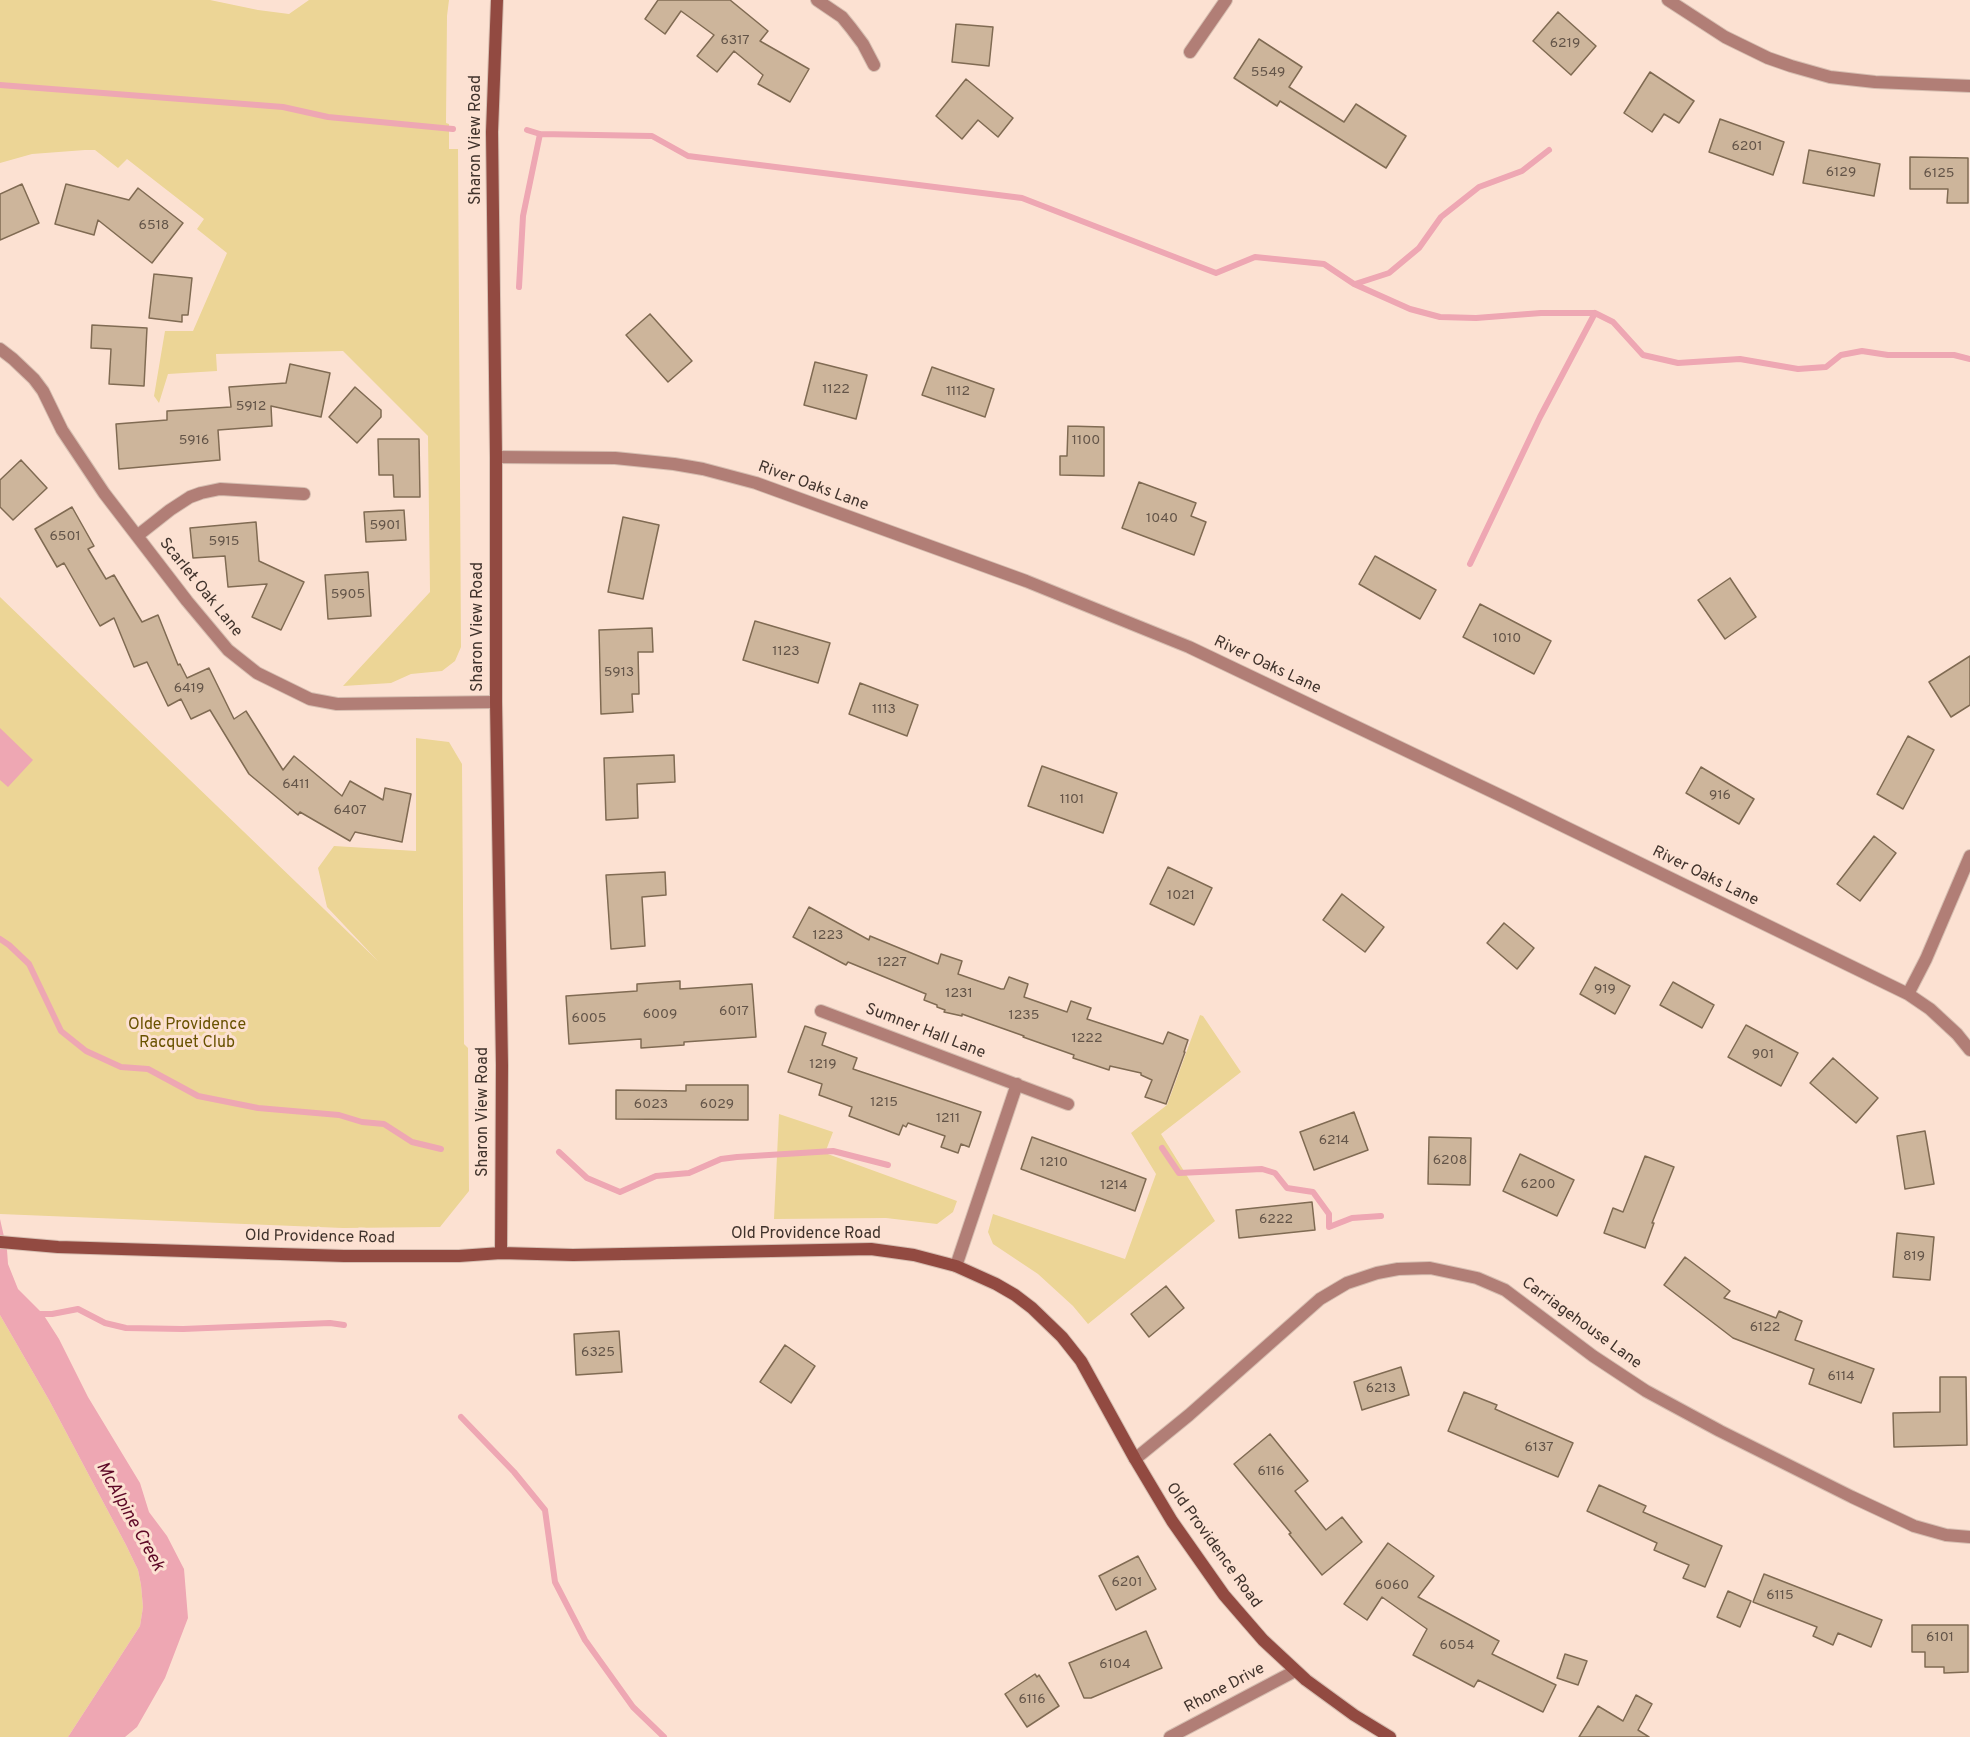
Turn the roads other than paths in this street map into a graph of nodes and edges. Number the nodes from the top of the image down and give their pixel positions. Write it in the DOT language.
graph roads {
  1 [pos="497,0"];
  2 [pos="817,0"];
  3 [pos="1226,0"];
  4 [pos="1668,0"];
  5 [pos="1190,52"];
  6 [pos="874,65"];
  7 [pos="1970,86"];
  8 [pos="0,349"];
  9 [pos="496,457"];
  10 [pos="304,494"];
  11 [pos="137,536"];
  12 [pos="496,702"];
  13 [pos="1970,856"];
  14 [pos="1908,994"];
  15 [pos="821,1011"];
  16 [pos="1970,1050"];
  17 [pos="1017,1084"];
  18 [pos="1068,1104"];
  19 [pos="0,1242"];
  20 [pos="501,1253"];
  21 [pos="956,1266"];
  22 [pos="1135,1459"];
  23 [pos="1970,1537"];
  24 [pos="1295,1671"];
  25 [pos="1170,1737"];
  26 [pos="1390,1737"];
  1 -- 9 [label="street, Sharon View Road"];
  2 -- 6 [label="street"];
  3 -- 5 [label="street"];
  4 -- 7 [label="street"];
  8 -- 11 [label="street, Scarlet Oak Lane"];
  9 -- 12 [label="street, Sharon View Road"];
  9 -- 14 [label="street, River Oaks Lane"];
  10 -- 11 [label="street"];
  11 -- 12 [label="street, Scarlet Oak Lane"];
  12 -- 20 [label="street, Sharon View Road"];
  13 -- 14 [label="street"];
  14 -- 16 [label="street, River Oaks Lane"];
  15 -- 17 [label="street, Sumner Hall Lane"];
  17 -- 18 [label="street, Sumner Hall Lane"];
  17 -- 21 [label="street"];
  19 -- 20 [label="street, Old Providence Road"];
  20 -- 21 [label="street, Old Providence Road"];
  21 -- 22 [label="street, Old Providence Road"];
  22 -- 23 [label="street, Carriagehouse Lane"];
  22 -- 24 [label="street, Old Providence Road"];
  24 -- 25 [label="street, Rhone Drive"];
  24 -- 26 [label="street, Old Providence Road"];
}
